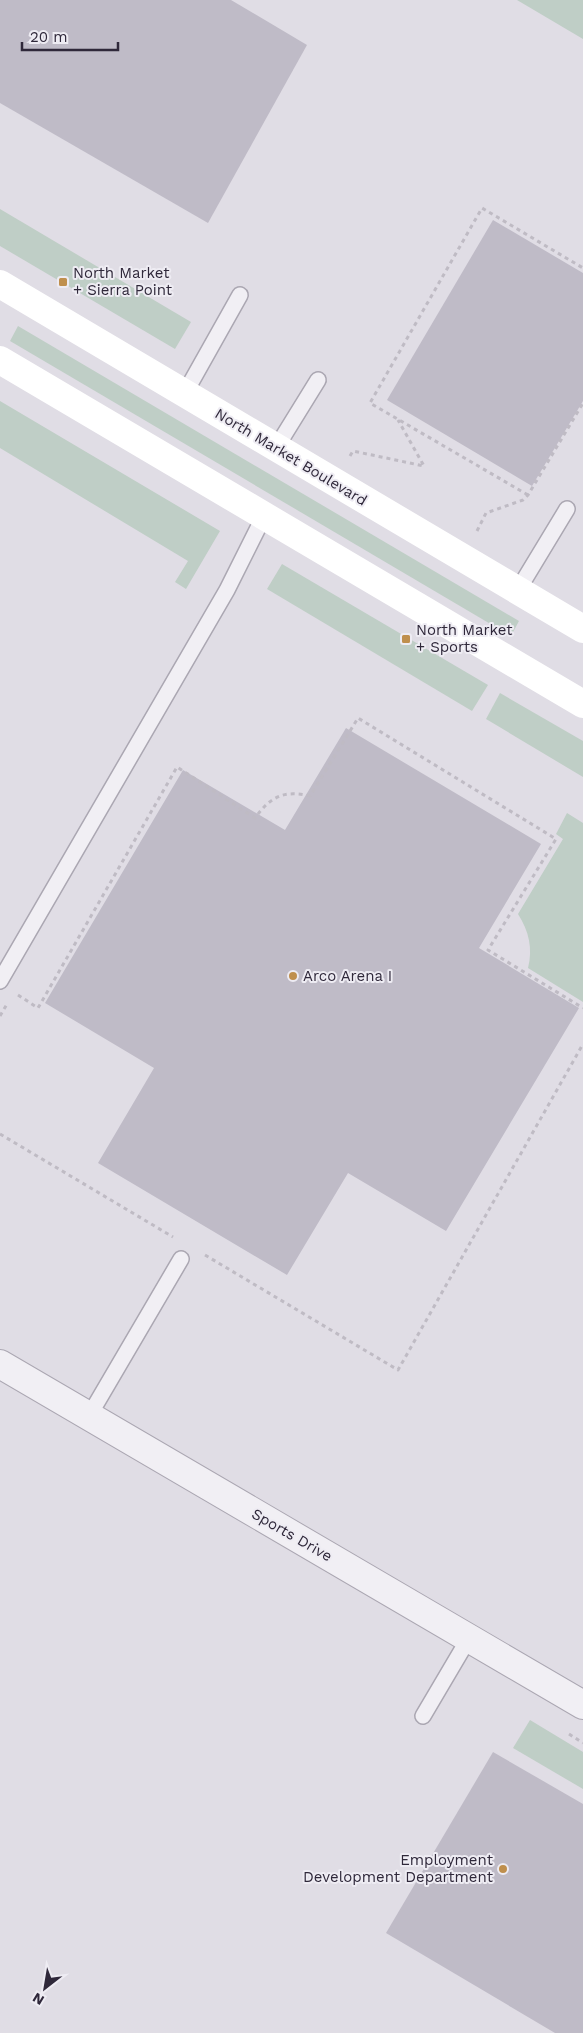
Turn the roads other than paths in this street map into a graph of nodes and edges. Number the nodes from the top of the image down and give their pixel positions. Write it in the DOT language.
graph roads {
  1 [pos="0,284"];
  2 [pos="240,294"];
  3 [pos="0,360"];
  4 [pos="318,380"];
  5 [pos="185,393"];
  6 [pos="276,448"];
  7 [pos="567,509"];
  8 [pos="264,516"];
  9 [pos="518,590"];
  10 [pos="583,629"];
  11 [pos="583,704"];
  12 [pos="0,981"];
  13 [pos="181,1259"];
  14 [pos="0,1364"];
  15 [pos="89,1416"];
  16 [pos="469,1638"];
  17 [pos="583,1705"];
  18 [pos="423,1716"];
  1 -- 5 [label="main road, North Market Boulevard"];
  2 -- 5 [label="lane"];
  3 -- 8 [label="main road"];
  4 -- 6 [label="lane"];
  5 -- 6 [label="main road, North Market Boulevard"];
  6 -- 9 [label="main road, North Market Boulevard"];
  7 -- 9 [label="lane"];
  8 -- 11 [label="main road"];
  8 -- 12 [label="lane"];
  9 -- 10 [label="main road, North Market Boulevard"];
  13 -- 15 [label="lane"];
  14 -- 15 [label="street, Sports Drive"];
  15 -- 16 [label="street, Sports Drive"];
  16 -- 17 [label="street, Sports Drive"];
  16 -- 18 [label="lane"];
}
